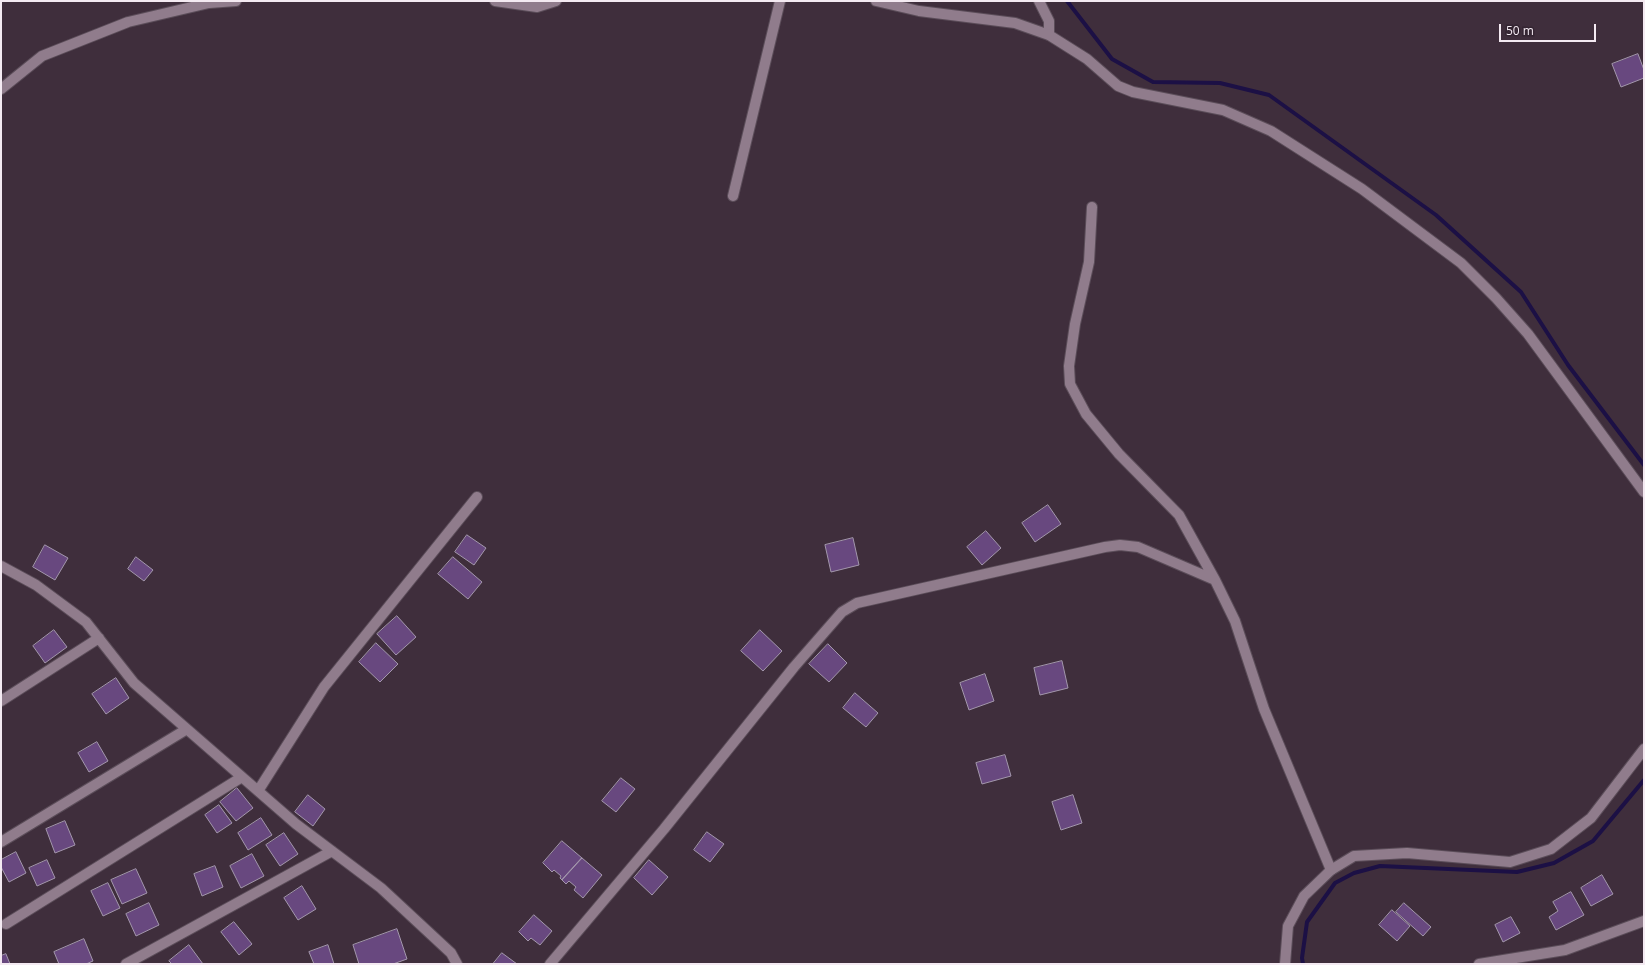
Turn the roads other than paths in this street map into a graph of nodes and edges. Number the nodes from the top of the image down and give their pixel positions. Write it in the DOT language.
graph roads {
  1 [pos="236,1"];
  2 [pos="495,1"];
  3 [pos="556,1"];
  4 [pos="780,1"];
  5 [pos="876,1"];
  6 [pos="1039,1"];
  7 [pos="1049,35"];
  8 [pos="1,89"];
  9 [pos="733,196"];
  10 [pos="1092,208"];
  11 [pos="1644,492"];
  12 [pos="477,497"];
  13 [pos="1,566"];
  14 [pos="1215,580"];
  15 [pos="99,638"];
  16 [pos="1,701"];
  17 [pos="187,729"];
  18 [pos="1644,749"];
  19 [pos="242,777"];
  20 [pos="258,791"];
  21 [pos="1,842"];
  22 [pos="332,851"];
  23 [pos="1331,870"];
  24 [pos="1644,921"];
  25 [pos="6,924"];
  26 [pos="126,964"];
  27 [pos="457,964"];
  28 [pos="550,964"];
  29 [pos="1285,964"];
  30 [pos="1479,964"];
  1 -- 8 [label="street"];
  2 -- 3 [label="street"];
  4 -- 9 [label="street"];
  5 -- 7 [label="street"];
  6 -- 7 [label="street"];
  7 -- 11 [label="street"];
  10 -- 14 [label="street"];
  12 -- 20 [label="street"];
  13 -- 15 [label="street"];
  14 -- 23 [label="street"];
  14 -- 28 [label="street"];
  15 -- 16 [label="street"];
  15 -- 17 [label="street"];
  17 -- 19 [label="street"];
  17 -- 21 [label="street"];
  18 -- 23 [label="street"];
  19 -- 20 [label="street"];
  19 -- 25 [label="street"];
  20 -- 22 [label="street"];
  22 -- 26 [label="street"];
  22 -- 27 [label="street"];
  23 -- 29 [label="street"];
  24 -- 30 [label="street"];
}
